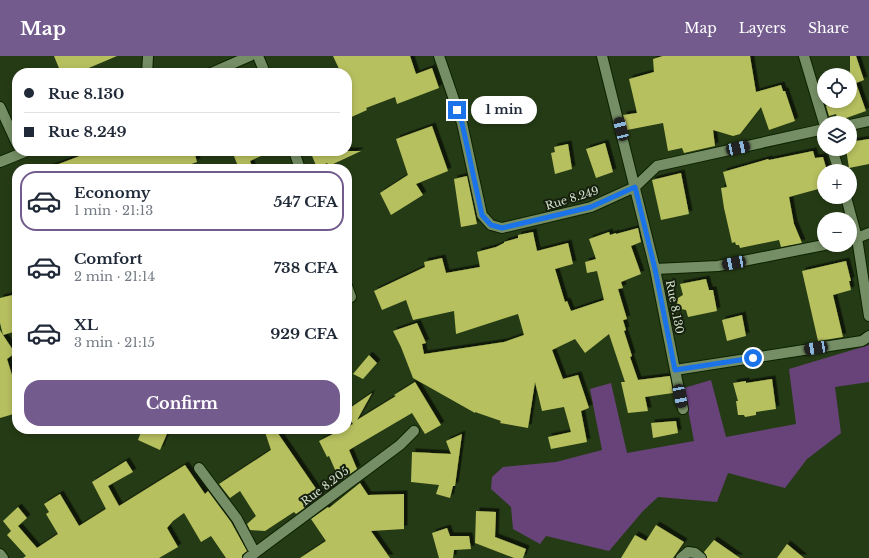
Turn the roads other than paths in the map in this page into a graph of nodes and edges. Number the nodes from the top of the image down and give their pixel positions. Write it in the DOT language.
graph roads {
  1 [pos="250,56"];
  2 [pos="258,56"];
  3 [pos="439,56"];
  4 [pos="602,56"];
  5 [pos="804,56"];
  6 [pos="148,57"];
  7 [pos="147,68"];
  8 [pos="222,68"];
  9 [pos="263,68"];
  10 [pos="0,107"];
  11 [pos="822,116"];
  12 [pos="869,121"];
  13 [pos="857,124"];
  14 [pos="817,131"];
  15 [pos="12,132"];
  16 [pos="12,155"];
  17 [pos="0,162"];
  18 [pos="635,187"];
  19 [pos="869,233"];
  20 [pos="857,238"];
  21 [pos="817,246"];
  22 [pos="857,252"];
  23 [pos="655,269"];
  24 [pos="869,316"];
  25 [pos="869,336"];
  26 [pos="675,370"];
  27 [pos="683,409"];
  28 [pos="414,431"];
  29 [pos="199,468"];
  30 [pos="0,554"];
  31 [pos="252,555"];
  32 [pos="3,558"];
  33 [pos="682,558"];
  34 [pos="701,558"];
  1 -- 8 [label="street"];
  2 -- 9 [label="street"];
  3 -- 18 [label="street, Rue 8.249"];
  4 -- 18 [label="street, Rue 8.130"];
  5 -- 11 [label="street"];
  6 -- 7 [label="street"];
  10 -- 15 [label="street"];
  12 -- 13 [label="street"];
  14 -- 18 [label="street, Rue 8.249"];
  16 -- 17 [label="street"];
  18 -- 23 [label="street, Rue 8.130"];
  19 -- 20 [label="street"];
  21 -- 23 [label="street"];
  22 -- 24 [label="street"];
  23 -- 26 [label="street, Rue 8.130"];
  25 -- 26 [label="street"];
  26 -- 27 [label="street, Rue 8.130"];
  28 -- 31 [label="street, Rue 8.205"];
  29 -- 31 [label="street"];
  30 -- 32 [label="street"];
  33 -- 34 [label="street"];
}
